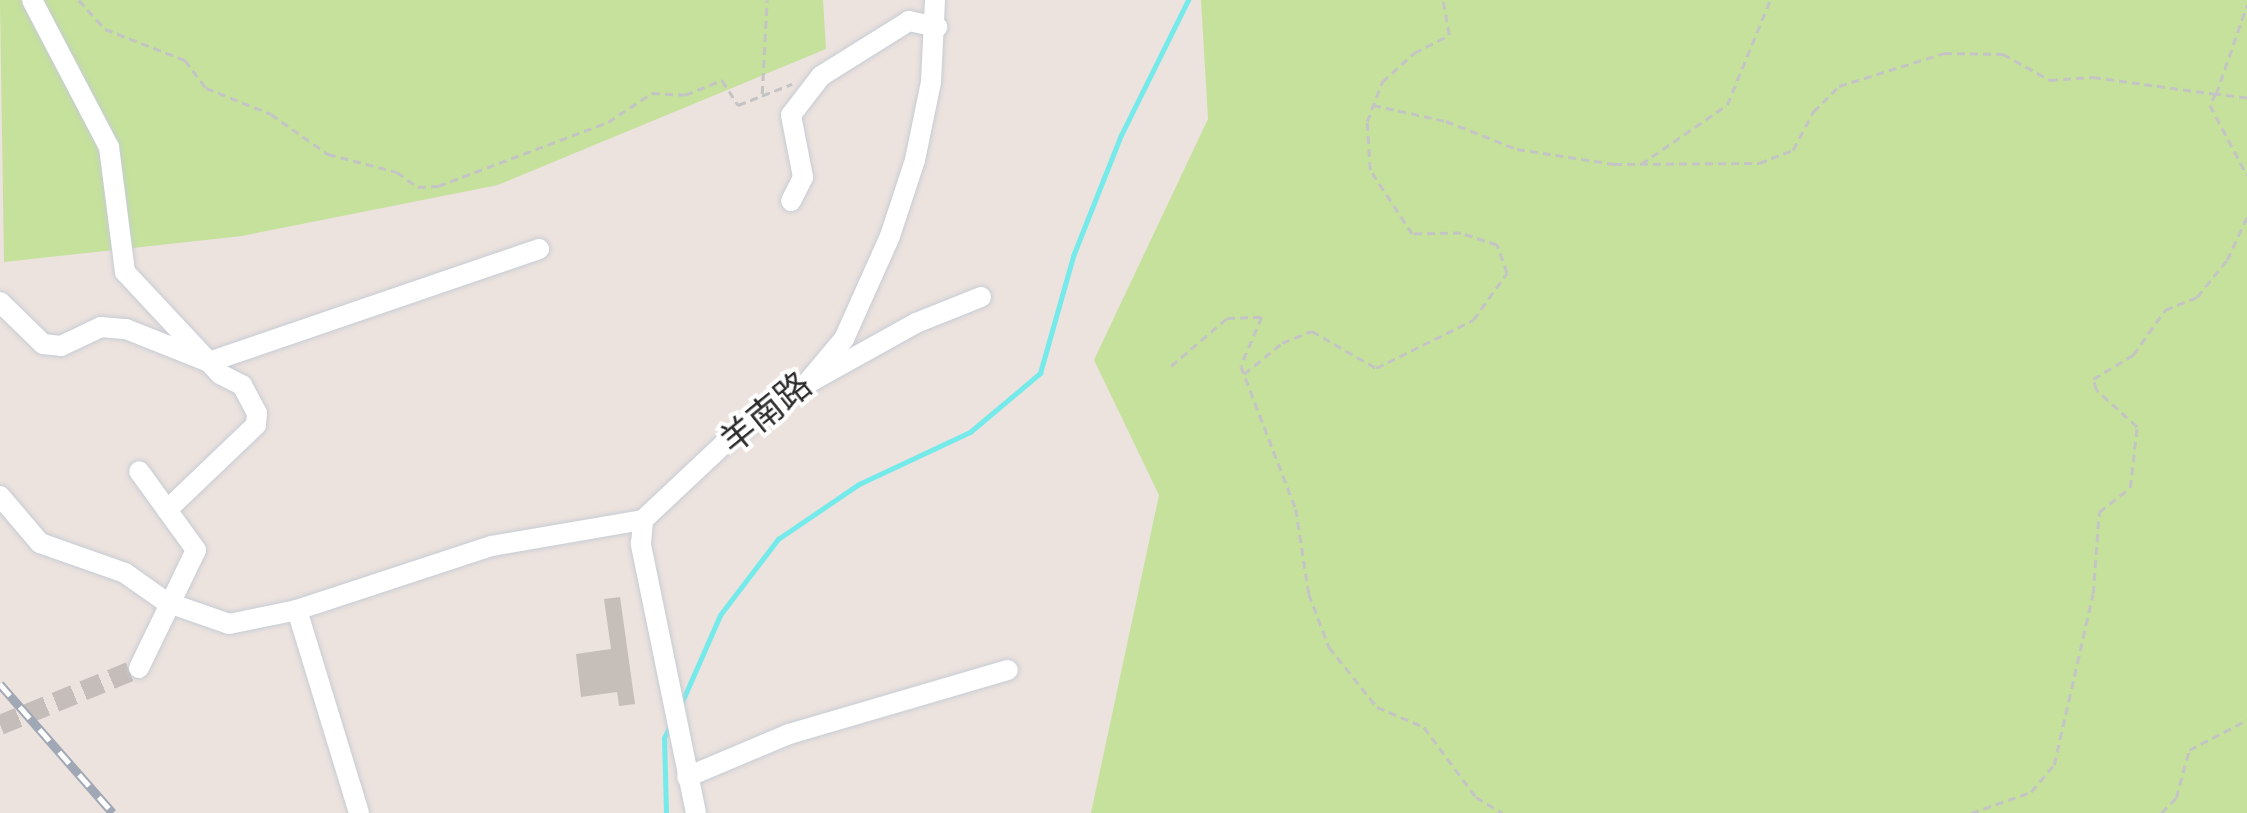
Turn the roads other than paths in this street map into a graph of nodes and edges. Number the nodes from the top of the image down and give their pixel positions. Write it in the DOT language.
graph roads {
  1 [pos="32,0"];
  2 [pos="935,0"];
  3 [pos="937,27"];
  4 [pos="791,201"];
  5 [pos="539,249"];
  6 [pos="981,297"];
  7 [pos="0,302"];
  8 [pos="209,362"];
  9 [pos="808,382"];
  10 [pos="140,472"];
  11 [pos="0,496"];
  12 [pos="167,510"];
  13 [pos="643,520"];
  14 [pos="166,602"];
  15 [pos="297,610"];
  16 [pos="139,668"];
  17 [pos="1008,670"];
  18 [pos="687,777"];
  19 [pos="359,813"];
  20 [pos="696,813"];
  1 -- 8 [label="street"];
  2 -- 3 [label="street, 羊南路"];
  3 -- 4 [label="street"];
  3 -- 9 [label="street, 羊南路"];
  5 -- 8 [label="street"];
  6 -- 9 [label="street"];
  7 -- 8 [label="street"];
  8 -- 12 [label="street"];
  9 -- 13 [label="street, 羊南路"];
  10 -- 12 [label="street"];
  11 -- 14 [label="street"];
  12 -- 14 [label="street"];
  13 -- 15 [label="street"];
  13 -- 18 [label="street"];
  14 -- 15 [label="street"];
  14 -- 16 [label="street"];
  15 -- 19 [label="street"];
  17 -- 18 [label="street"];
  18 -- 20 [label="street"];
}
